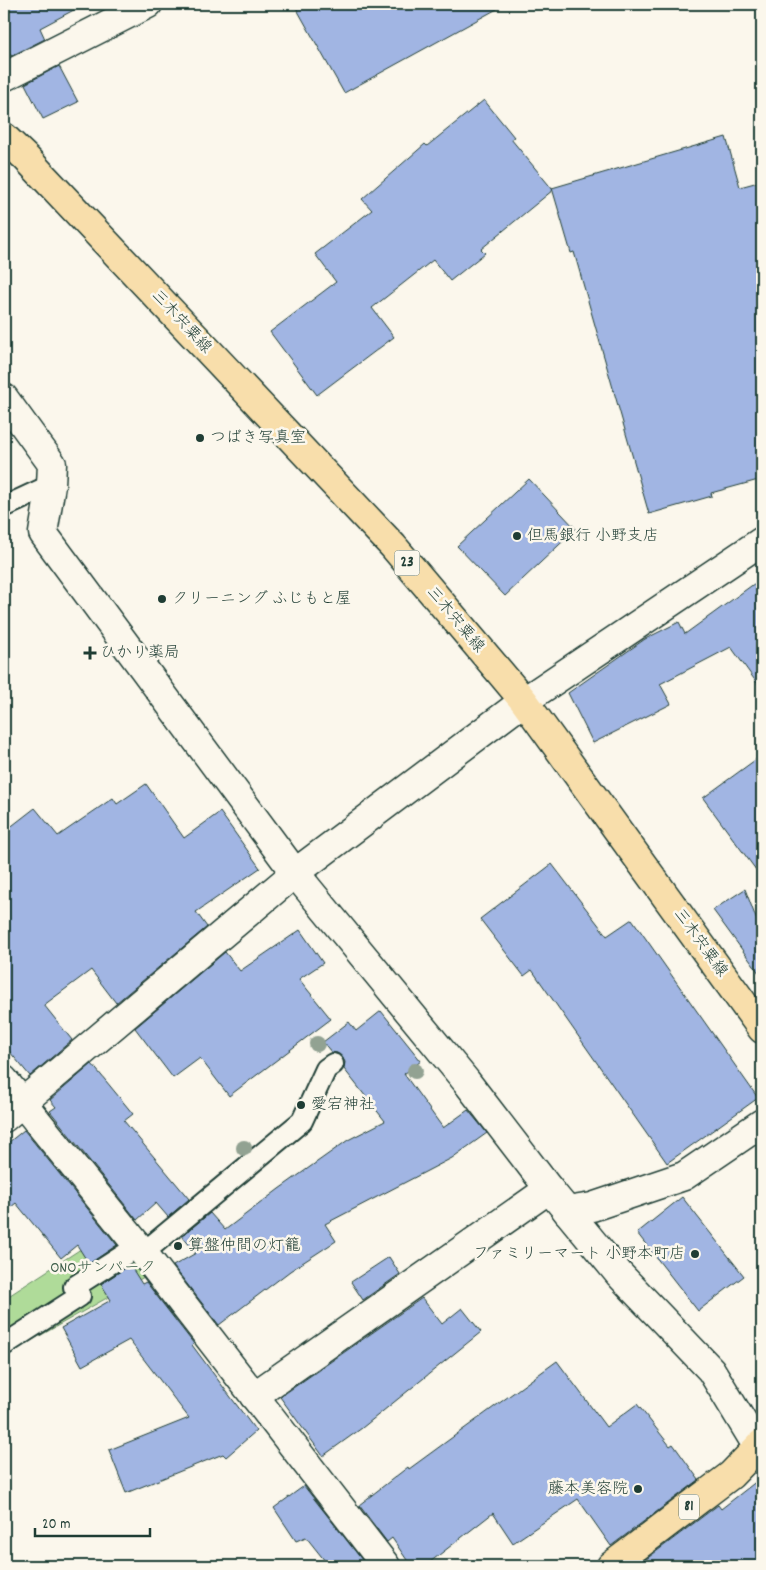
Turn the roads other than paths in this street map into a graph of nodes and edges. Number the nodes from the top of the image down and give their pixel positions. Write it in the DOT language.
graph roads {
  1 [pos="148,4"];
  2 [pos="4,77"];
  3 [pos="4,137"];
  4 [pos="4,398"];
  5 [pos="51,485"];
  6 [pos="4,507"];
  7 [pos="762,541"];
  8 [pos="524,701"];
  9 [pos="295,873"];
  10 [pos="762,1029"];
  11 [pos="333,1064"];
  12 [pos="4,1080"];
  13 [pos="13,1111"];
  14 [pos="762,1123"];
  15 [pos="549,1189"];
  16 [pos="567,1211"];
  17 [pos="141,1249"];
  18 [pos="4,1344"];
  19 [pos="254,1396"];
  20 [pos="761,1448"];
  21 [pos="386,1566"];
  22 [pos="611,1566"];
  1 -- 2 [label="street"];
  3 -- 8 [label="main road, 三木宍粟線 / 23"];
  4 -- 5 [label="street"];
  5 -- 6 [label="lane"];
  5 -- 9 [label="street"];
  7 -- 8 [label="street"];
  8 -- 9 [label="street"];
  8 -- 10 [label="main road, 三木宍粟線 / 23"];
  9 -- 13 [label="street"];
  9 -- 15 [label="street"];
  11 -- 17 [label="lane"];
  12 -- 13 [label="street"];
  13 -- 17 [label="street"];
  14 -- 16 [label="street"];
  15 -- 16 [label="street"];
  15 -- 19 [label="street"];
  16 -- 20 [label="street"];
  17 -- 18 [label="lane"];
  17 -- 19 [label="street"];
  19 -- 21 [label="street"];
  20 -- 22 [label="main road, 81"];
}
